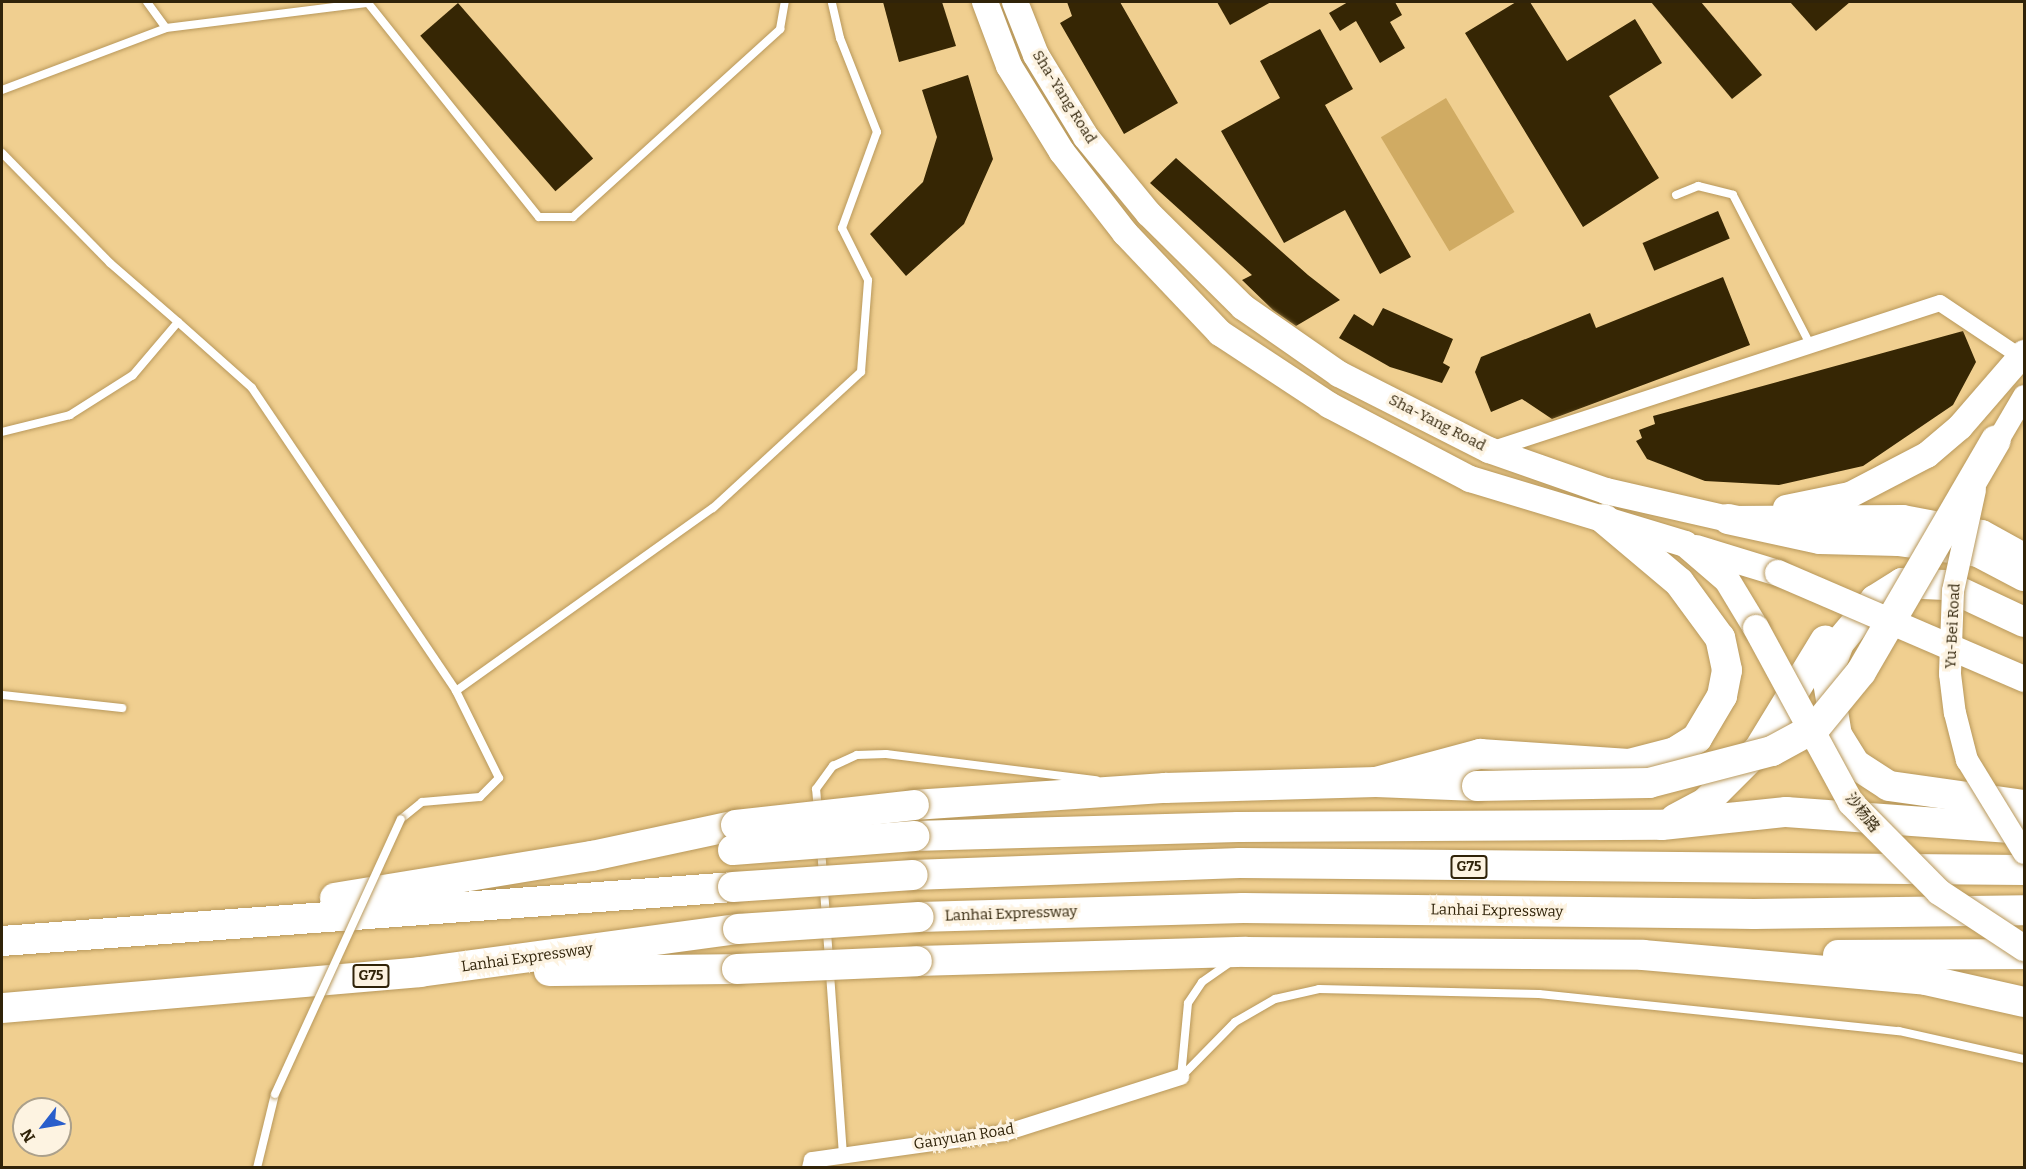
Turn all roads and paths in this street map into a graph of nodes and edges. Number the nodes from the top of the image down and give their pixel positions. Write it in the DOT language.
graph roads {
  1 [pos="147,2"];
  2 [pos="785,2"];
  3 [pos="832,2"];
  4 [pos="985,2"];
  5 [pos="1015,2"];
  6 [pos="166,28"];
  7 [pos="2,90"];
  8 [pos="2,153"];
  9 [pos="1676,195"];
  10 [pos="178,322"];
  11 [pos="1810,344"];
  12 [pos="2023,355"];
  13 [pos="2025,396"];
  14 [pos="2,432"];
  15 [pos="1995,440"];
  16 [pos="1489,450"];
  17 [pos="1604,519"];
  18 [pos="1728,519"];
  19 [pos="1685,544"];
  20 [pos="2025,556"];
  21 [pos="2025,576"];
  22 [pos="2025,604"];
  23 [pos="2025,622"];
  24 [pos="1756,628"];
  25 [pos="2025,678"];
  26 [pos="456,691"];
  27 [pos="2,695"];
  28 [pos="122,708"];
  29 [pos="1376,782"];
  30 [pos="1165,788"];
  31 [pos="2025,805"];
  32 [pos="819,824"];
  33 [pos="1662,825"];
  34 [pos="2025,829"];
  35 [pos="820,836"];
  36 [pos="735,838"];
  37 [pos="2025,853"];
  38 [pos="2025,870"];
  39 [pos="2025,910"];
  40 [pos="147,928"];
  41 [pos="2,941"];
  42 [pos="2025,948"];
  43 [pos="1246,952"];
  44 [pos="2025,954"];
  45 [pos="1643,955"];
  46 [pos="420,972"];
  47 [pos="2025,1002"];
  48 [pos="2,1008"];
  49 [pos="2025,1059"];
  50 [pos="1181,1077"];
  51 [pos="843,1155"];
  52 [pos="811,1164"];
  53 [pos="257,1167"];
  1 -- 6 [label="lane"];
  2 -- 6 [label="lane"];
  3 -- 26 [label="lane"];
  4 -- 17 [label="main road, Sha-Yang Road"];
  5 -- 16 [label="main road, Sha-Yang Road"];
  6 -- 7 [label="lane"];
  8 -- 10 [label="lane"];
  9 -- 11 [label="lane"];
  10 -- 14 [label="lane"];
  10 -- 26 [label="lane"];
  11 -- 12 [label="street"];
  11 -- 16 [label="street"];
  12 -- 18 [label="main road"];
  13 -- 15 [label="main road, Yu-Bei Road, bridge"];
  15 -- 29 [label="highway, bridge"];
  15 -- 37 [label="main road, Yu-Bei Road, bridge"];
  16 -- 18 [label="main road, Sha-Yang Road"];
  17 -- 19 [label="main road, Sha-Yang Road"];
  17 -- 29 [label="highway"];
  18 -- 20 [label="main road, Sha-Yang Road"];
  18 -- 21 [label="highway"];
  19 -- 24 [label="main road, Sha-Yang Road"];
  19 -- 25 [label="main road, bridge"];
  22 -- 33 [label="highway"];
  23 -- 31 [label="highway"];
  24 -- 42 [label="main road, 沙杨路, bridge"];
  26 -- 53 [label="lane, bridge"];
  27 -- 28 [label="lane"];
  29 -- 30 [label="highway"];
  30 -- 32 [label="lane"];
  30 -- 36 [label="highway, bridge"];
  33 -- 34 [label="highway"];
  33 -- 36 [label="highway, bridge"];
  35 -- 51 [label="lane"];
  36 -- 40 [label="highway"];
  38 -- 40 [label="highway, G75, bridge"];
  39 -- 46 [label="highway, Lanhai Expressway / G75, bridge"];
  40 -- 41 [label="highway, G75"];
  43 -- 45 [label="highway"];
  43 -- 46 [label="highway, bridge"];
  43 -- 50 [label="lane"];
  44 -- 45 [label="highway"];
  45 -- 47 [label="highway"];
  46 -- 48 [label="highway, Lanhai Expressway / G75"];
  49 -- 50 [label="lane"];
  50 -- 51 [label="street, Ganyuan Road"];
  51 -- 52 [label="street, Ganyuan Road"];
}
